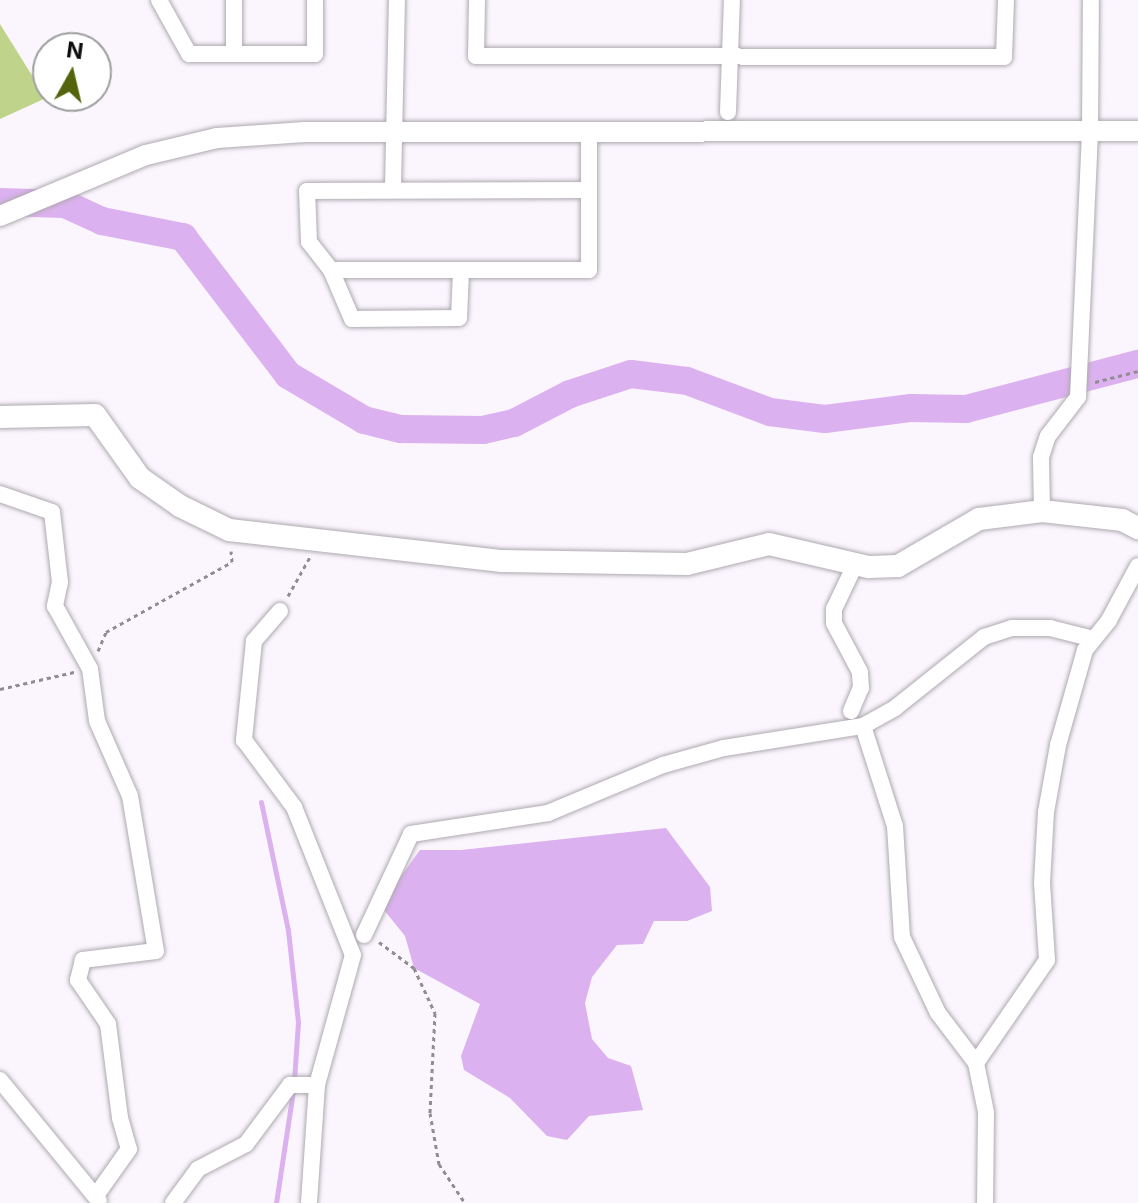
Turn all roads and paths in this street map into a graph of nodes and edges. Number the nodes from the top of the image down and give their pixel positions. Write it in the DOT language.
graph roads {
  1 [pos="159,0"];
  2 [pos="234,0"];
  3 [pos="315,0"];
  4 [pos="397,0"];
  5 [pos="477,0"];
  6 [pos="732,0"];
  7 [pos="1006,0"];
  8 [pos="1091,0"];
  9 [pos="234,54"];
  10 [pos="731,55"];
  11 [pos="728,112"];
  12 [pos="1138,131"];
  13 [pos="1090,132"];
  14 [pos="589,133"];
  15 [pos="395,135"];
  16 [pos="393,188"];
  17 [pos="588,190"];
  18 [pos="0,216"];
  19 [pos="331,270"];
  20 [pos="461,271"];
  21 [pos="1138,371"];
  22 [pos="1091,384"];
  23 [pos="0,417"];
  24 [pos="0,494"];
  25 [pos="1042,511"];
  26 [pos="1138,528"];
  27 [pos="229,530"];
  28 [pos="319,540"];
  29 [pos="855,565"];
  30 [pos="1138,566"];
  31 [pos="280,611"];
  32 [pos="1093,639"];
  33 [pos="90,669"];
  34 [pos="0,689"];
  35 [pos="851,711"];
  36 [pos="863,726"];
  37 [pos="364,935"];
  38 [pos="976,1063"];
  39 [pos="0,1080"];
  40 [pos="317,1085"];
  41 [pos="98,1198"];
  42 [pos="173,1203"];
  43 [pos="309,1203"];
  44 [pos="465,1203"];
  45 [pos="985,1203"];
  1 -- 9 [label="street"];
  2 -- 9 [label="street"];
  3 -- 9 [label="street"];
  4 -- 15 [label="street"];
  5 -- 10 [label="street"];
  6 -- 10 [label="street"];
  7 -- 10 [label="street"];
  8 -- 13 [label="street"];
  10 -- 11 [label="street"];
  12 -- 13 [label="street"];
  13 -- 14 [label="street"];
  13 -- 25 [label="street"];
  14 -- 15 [label="street"];
  14 -- 17 [label="street"];
  15 -- 16 [label="street"];
  15 -- 18 [label="street"];
  16 -- 17 [label="street"];
  16 -- 19 [label="street"];
  17 -- 20 [label="street"];
  19 -- 20 [label="street"];
  19 -- 20 [label="street"];
  21 -- 22 [label="path"];
  23 -- 27 [label="main road"];
  24 -- 33 [label="street"];
  25 -- 26 [label="main road"];
  25 -- 29 [label="main road"];
  27 -- 28 [label="main road"];
  27 -- 33 [label="path"];
  28 -- 29 [label="main road"];
  28 -- 31 [label="path"];
  29 -- 35 [label="street"];
  30 -- 32 [label="street"];
  31 -- 40 [label="street"];
  32 -- 36 [label="street"];
  32 -- 38 [label="street"];
  33 -- 34 [label="path"];
  33 -- 41 [label="street"];
  36 -- 37 [label="street"];
  36 -- 38 [label="street"];
  37 -- 44 [label="path"];
  38 -- 45 [label="street"];
  39 -- 41 [label="street"];
  40 -- 42 [label="street"];
  40 -- 43 [label="street"];
}
